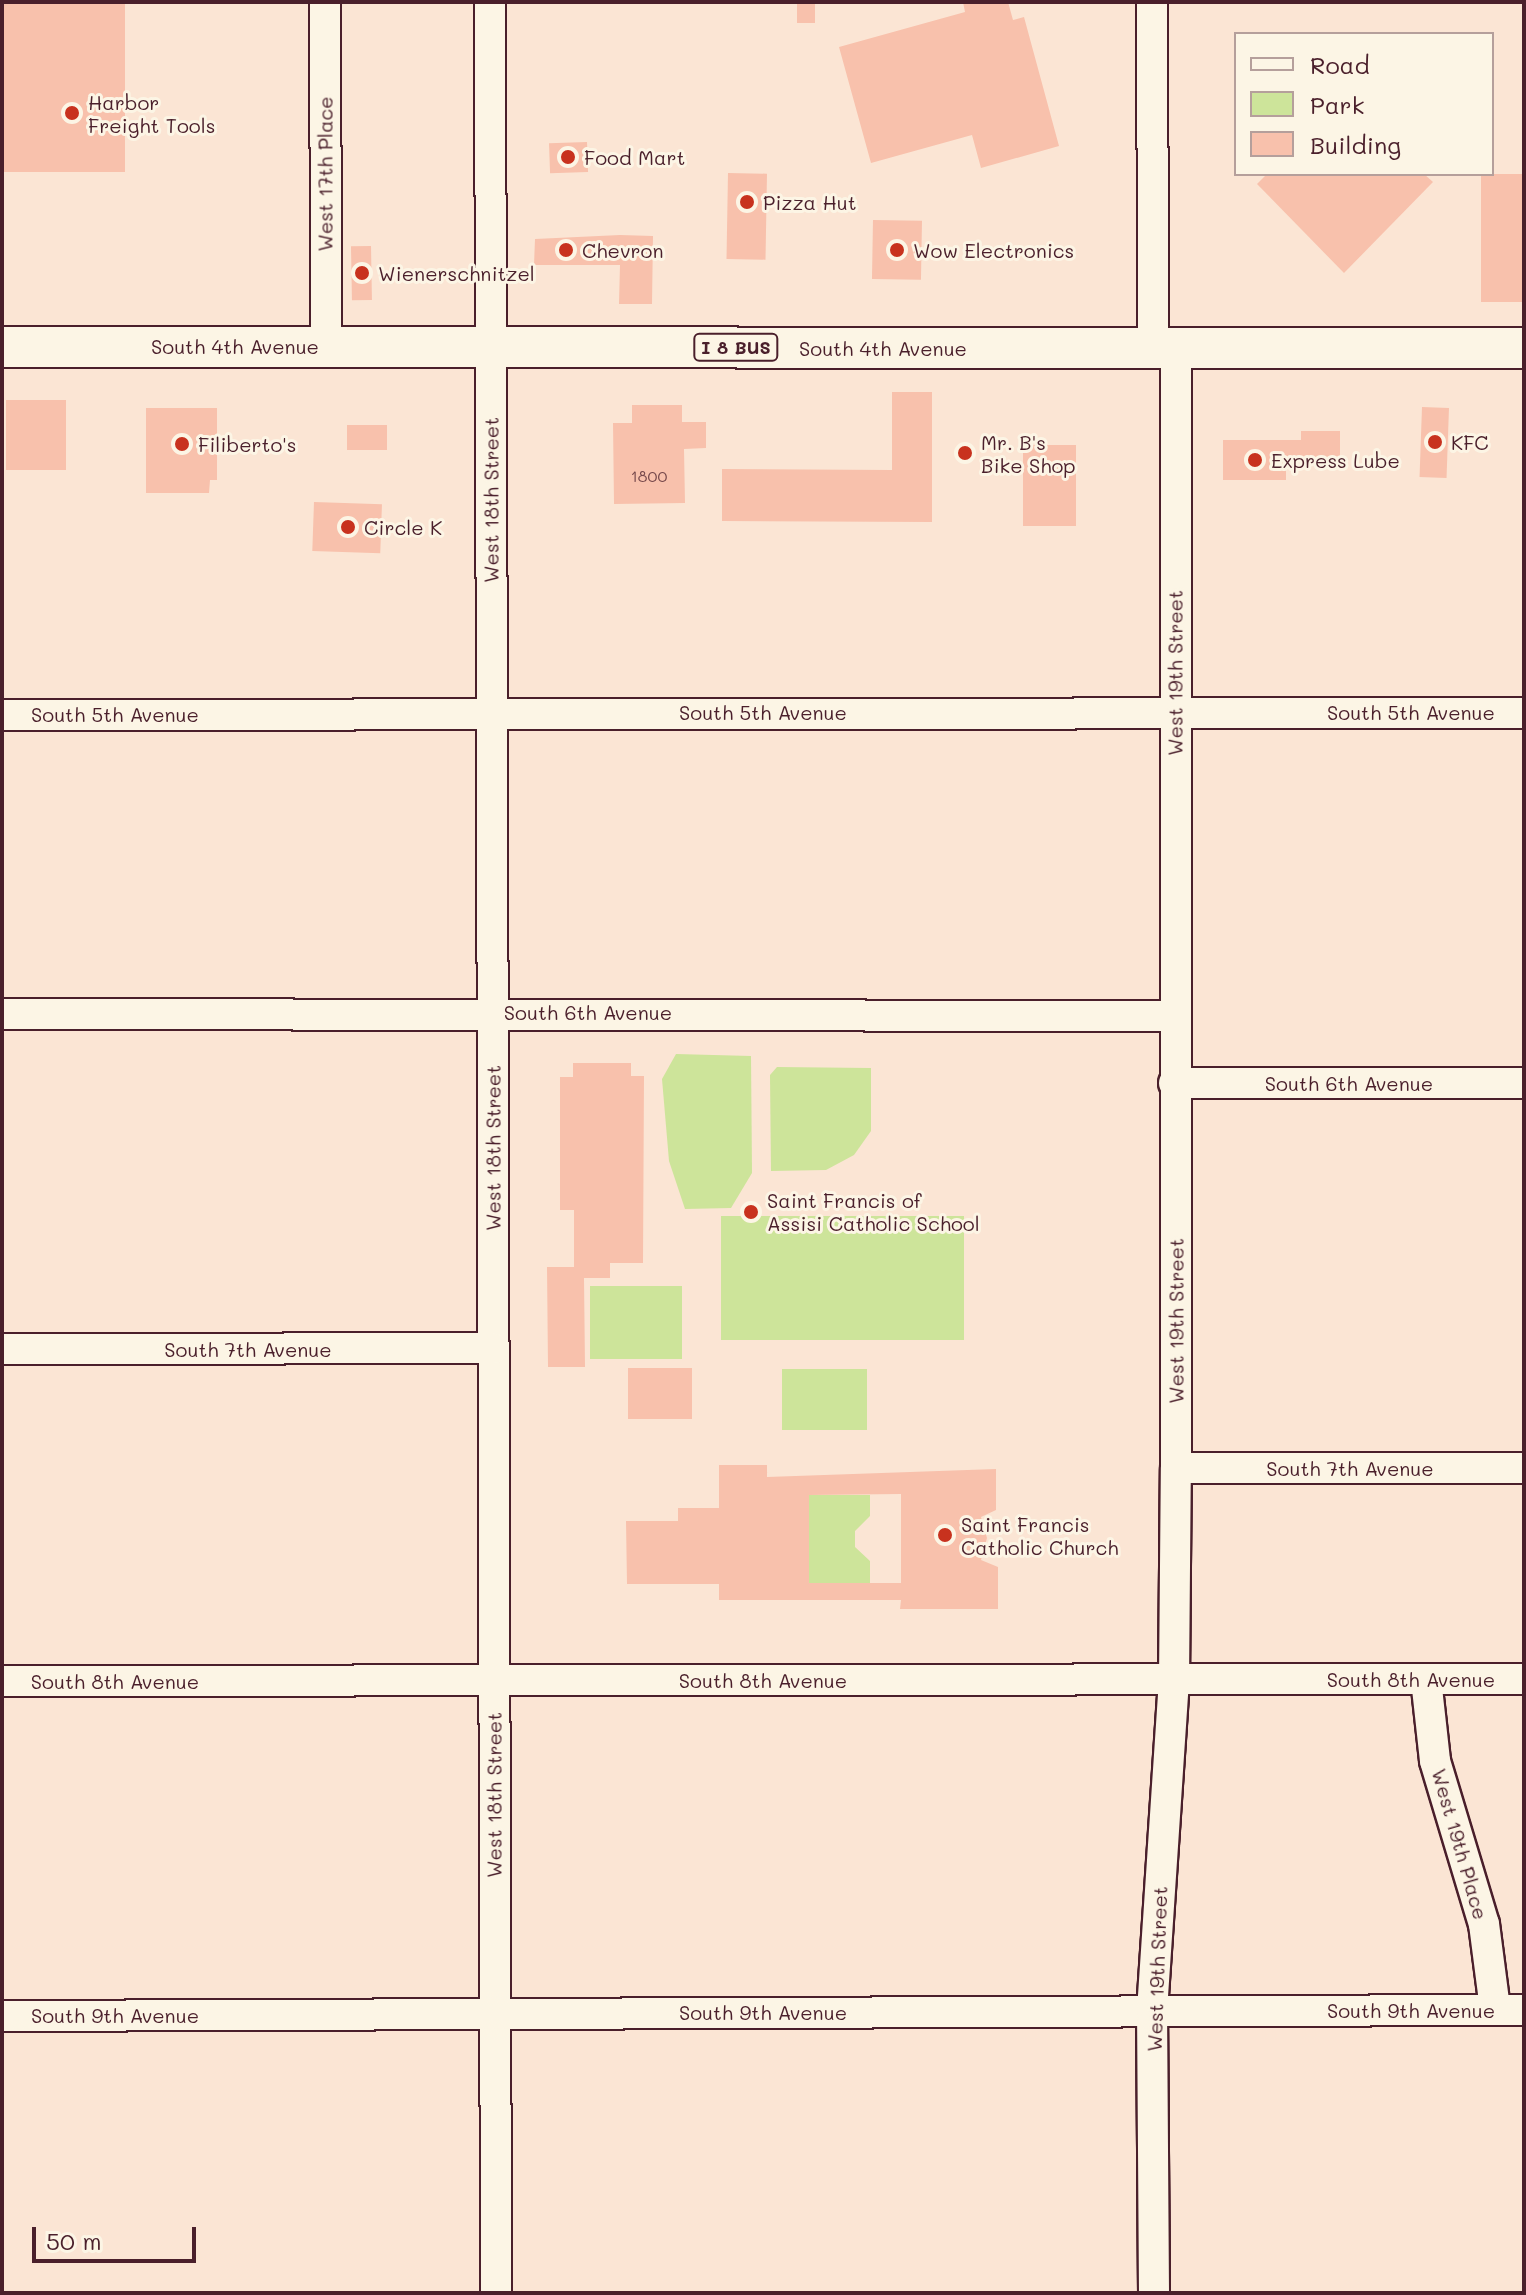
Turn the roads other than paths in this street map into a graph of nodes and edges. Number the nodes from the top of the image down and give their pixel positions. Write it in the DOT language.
graph roads {
  1 [pos="325,2"];
  2 [pos="490,2"];
  3 [pos="1152,2"];
  4 [pos="326,346"];
  5 [pos="491,346"];
  6 [pos="2,347"];
  7 [pos="1524,348"];
  8 [pos="1165,349"];
  9 [pos="1175,712"];
  10 [pos="492,713"];
  11 [pos="1524,713"];
  12 [pos="2,715"];
  13 [pos="493,1012"];
  14 [pos="2,1014"];
  15 [pos="1175,1016"];
  16 [pos="1174,1083"];
  17 [pos="1524,1083"];
  18 [pos="493,1348"];
  19 [pos="2,1349"];
  20 [pos="1176,1468"];
  21 [pos="1524,1468"];
  22 [pos="1426,1679"];
  23 [pos="1524,1679"];
  24 [pos="494,1680"];
  25 [pos="2,1681"];
  26 [pos="1174,1681"];
  27 [pos="1510,2010"];
  28 [pos="1152,2011"];
  29 [pos="495,2013"];
  30 [pos="2,2016"];
  31 [pos="496,2293"];
  32 [pos="1154,2293"];
  1 -- 4 [label="street, West 17th Place"];
  2 -- 5 [label="street, West 18th Street"];
  3 -- 8 [label="street, West 19th Street"];
  4 -- 5 [label="main road, South 4th Avenue / I 8 BUS"];
  4 -- 6 [label="main road, South 4th Avenue / I 8 BUS"];
  5 -- 8 [label="main road, South 4th Avenue / I 8 BUS"];
  5 -- 10 [label="street, West 18th Street"];
  7 -- 8 [label="main road, South 4th Avenue / I 8 BUS"];
  8 -- 9 [label="street, West 19th Street"];
  9 -- 10 [label="street, South 5th Avenue"];
  9 -- 11 [label="street, South 5th Avenue"];
  9 -- 15 [label="street, West 19th Street"];
  10 -- 12 [label="street, South 5th Avenue"];
  10 -- 13 [label="street, West 18th Street"];
  13 -- 14 [label="street, South 6th Avenue"];
  13 -- 15 [label="street, South 6th Avenue"];
  13 -- 18 [label="street, West 18th Street"];
  15 -- 16 [label="street, West 19th Street"];
  16 -- 17 [label="street, South 6th Avenue"];
  16 -- 20 [label="street, West 19th Street"];
  18 -- 19 [label="street, South 7th Avenue"];
  18 -- 24 [label="street, West 18th Street"];
  20 -- 21 [label="street, South 7th Avenue"];
  20 -- 26 [label="street, West 19th Street"];
  22 -- 23 [label="street, South 8th Avenue"];
  22 -- 26 [label="street, South 8th Avenue"];
  22 -- 27 [label="street, West 19th Place"];
  24 -- 25 [label="street, South 8th Avenue"];
  24 -- 26 [label="street, South 8th Avenue"];
  24 -- 29 [label="street, West 18th Street"];
  26 -- 28 [label="street, West 19th Street"];
  27 -- 28 [label="street, South 9th Avenue"];
  28 -- 29 [label="street, South 9th Avenue"];
  28 -- 32 [label="street, West 19th Street"];
  29 -- 30 [label="street, South 9th Avenue"];
  29 -- 31 [label="street, West 18th Street"];
}
